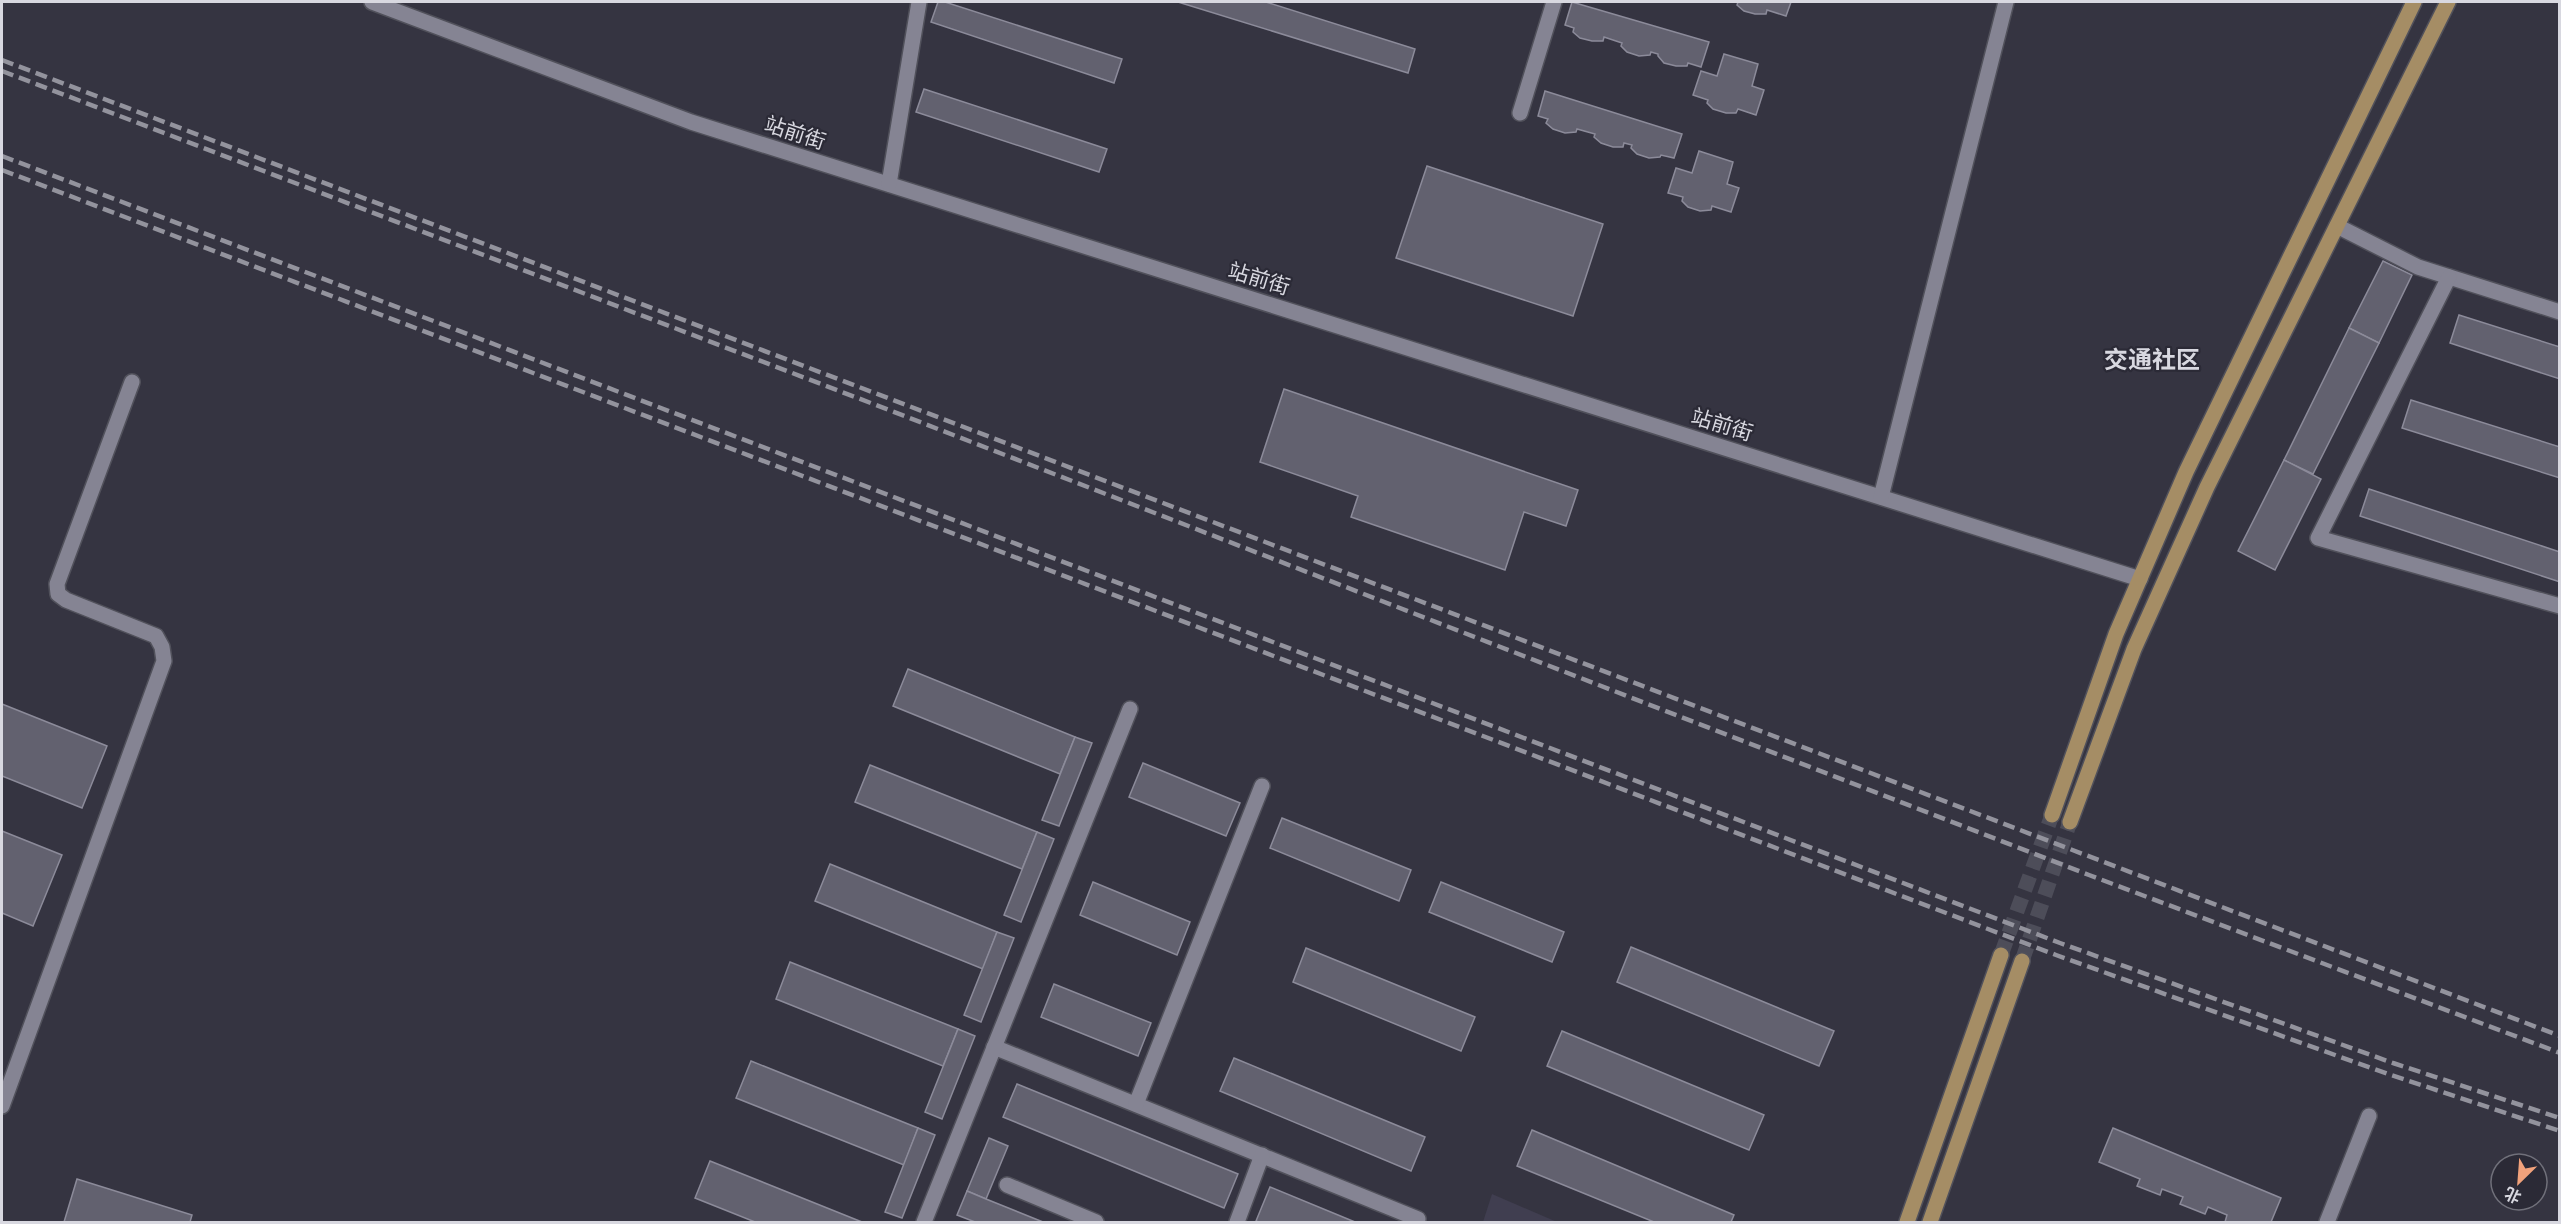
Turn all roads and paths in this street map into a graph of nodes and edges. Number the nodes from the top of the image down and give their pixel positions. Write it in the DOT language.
graph roads {
  1 [pos="372,2"];
  2 [pos="919,2"];
  3 [pos="1554,2"];
  4 [pos="2006,2"];
  5 [pos="2414,2"];
  6 [pos="2448,2"];
  7 [pos="1520,113"];
  8 [pos="889,184"];
  9 [pos="2337,226"];
  10 [pos="2449,277"];
  11 [pos="2559,312"];
  12 [pos="132,382"];
  13 [pos="1881,497"];
  14 [pos="2140,579"];
  15 [pos="2559,606"];
  16 [pos="1130,709"];
  17 [pos="1262,786"];
  18 [pos="2052,815"];
  19 [pos="2070,822"];
  20 [pos="2001,955"];
  21 [pos="2022,961"];
  22 [pos="994,1047"];
  23 [pos="1136,1104"];
  24 [pos="2,1106"];
  25 [pos="2369,1116"];
  26 [pos="1262,1155"];
  27 [pos="1007,1185"];
  28 [pos="1419,1219"];
  29 [pos="924,1222"];
  30 [pos="1096,1222"];
  31 [pos="1237,1222"];
  32 [pos="1906,1222"];
  33 [pos="1930,1222"];
  34 [pos="2327,1222"];
  1 -- 8 [label="street, 站前街"];
  2 -- 8 [label="street"];
  3 -- 7 [label="street"];
  4 -- 13 [label="street"];
  5 -- 14 [label="main road"];
  6 -- 9 [label="main road"];
  8 -- 13 [label="street, 站前街"];
  9 -- 10 [label="street"];
  9 -- 19 [label="main road"];
  10 -- 11 [label="street"];
  10 -- 15 [label="street"];
  12 -- 24 [label="street"];
  13 -- 14 [label="street, 站前街"];
  14 -- 18 [label="main road"];
  16 -- 22 [label="street"];
  17 -- 23 [label="street"];
  20 -- 32 [label="main road"];
  21 -- 33 [label="main road"];
  22 -- 23 [label="street"];
  22 -- 29 [label="street"];
  23 -- 26 [label="street"];
  25 -- 34 [label="street"];
  26 -- 28 [label="street"];
  26 -- 31 [label="street"];
  27 -- 30 [label="street"];
}
